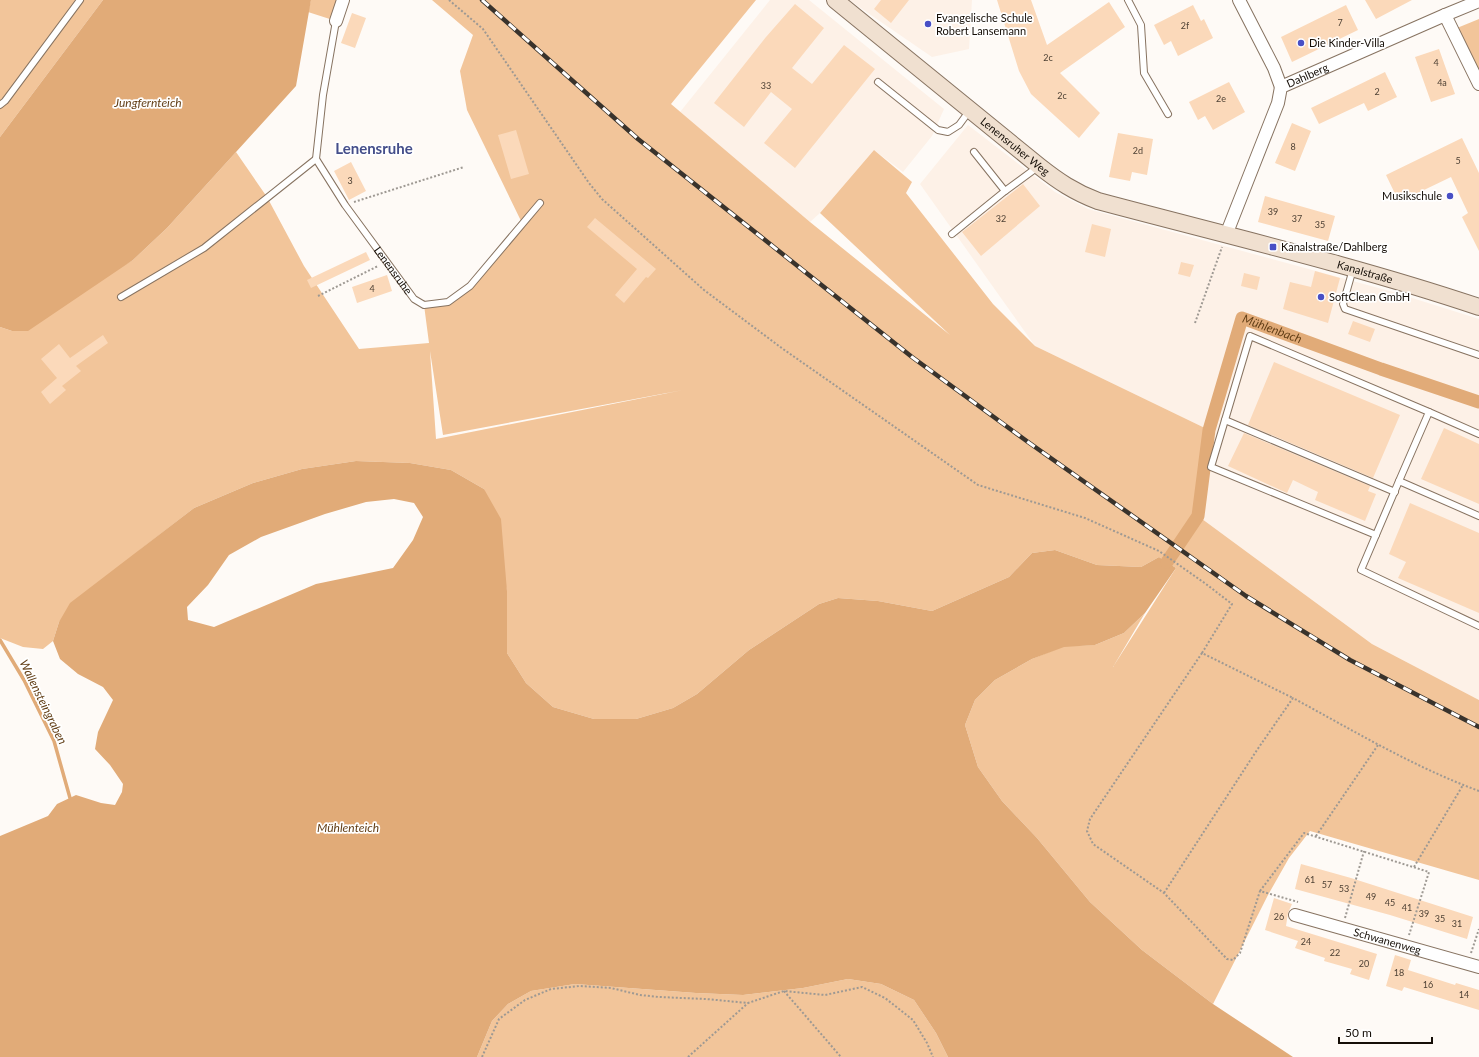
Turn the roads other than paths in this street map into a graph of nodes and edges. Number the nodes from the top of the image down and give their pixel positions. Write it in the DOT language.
graph roads {
  1 [pos="80,0"];
  2 [pos="343,0"];
  3 [pos="835,0"];
  4 [pos="1128,0"];
  5 [pos="1240,0"];
  6 [pos="1479,1"];
  7 [pos="1445,15"];
  8 [pos="336,21"];
  9 [pos="878,82"];
  10 [pos="1479,84"];
  11 [pos="1281,87"];
  12 [pos="0,105"];
  13 [pos="970,110"];
  14 [pos="1168,114"];
  15 [pos="974,152"];
  16 [pos="316,159"];
  17 [pos="1039,166"];
  18 [pos="1005,191"];
  19 [pos="540,203"];
  20 [pos="952,234"];
  21 [pos="1226,235"];
  22 [pos="1352,269"];
  23 [pos="121,297"];
  24 [pos="1479,307"];
  25 [pos="1479,355"];
  26 [pos="1429,412"];
  27 [pos="1225,420"];
  28 [pos="1479,434"];
  29 [pos="1399,481"];
  30 [pos="1395,492"];
  31 [pos="1479,516"];
  32 [pos="1376,535"];
  33 [pos="1479,626"];
  34 [pos="1295,915"];
  35 [pos="1474,965"];
  1 -- 12 [label="lane"];
  2 -- 8 [label="street"];
  3 -- 13 [label="street, Lenensruher Weg"];
  4 -- 14 [label="lane"];
  5 -- 11 [label="street"];
  6 -- 7 [label="street, Dahlberg"];
  7 -- 10 [label="street"];
  7 -- 11 [label="street, Dahlberg"];
  8 -- 16 [label="lane"];
  9 -- 13 [label="lane"];
  11 -- 21 [label="street, Dahlberg"];
  13 -- 17 [label="street, Lenensruher Weg"];
  15 -- 18 [label="lane"];
  16 -- 19 [label="lane, Lenensruhe"];
  16 -- 23 [label="lane"];
  17 -- 18 [label="lane"];
  17 -- 21 [label="street, Lenensruher Weg"];
  18 -- 20 [label="lane"];
  21 -- 22 [label="street, Kanalstraße"];
  22 -- 24 [label="street, Kanalstraße"];
  22 -- 25 [label="lane"];
  26 -- 27 [label="lane"];
  26 -- 28 [label="lane"];
  26 -- 29 [label="lane"];
  27 -- 30 [label="lane"];
  27 -- 32 [label="lane"];
  29 -- 30 [label="lane"];
  29 -- 31 [label="lane"];
  30 -- 32 [label="lane"];
  32 -- 33 [label="lane"];
  34 -- 35 [label="street, Schwanenweg"];
}
